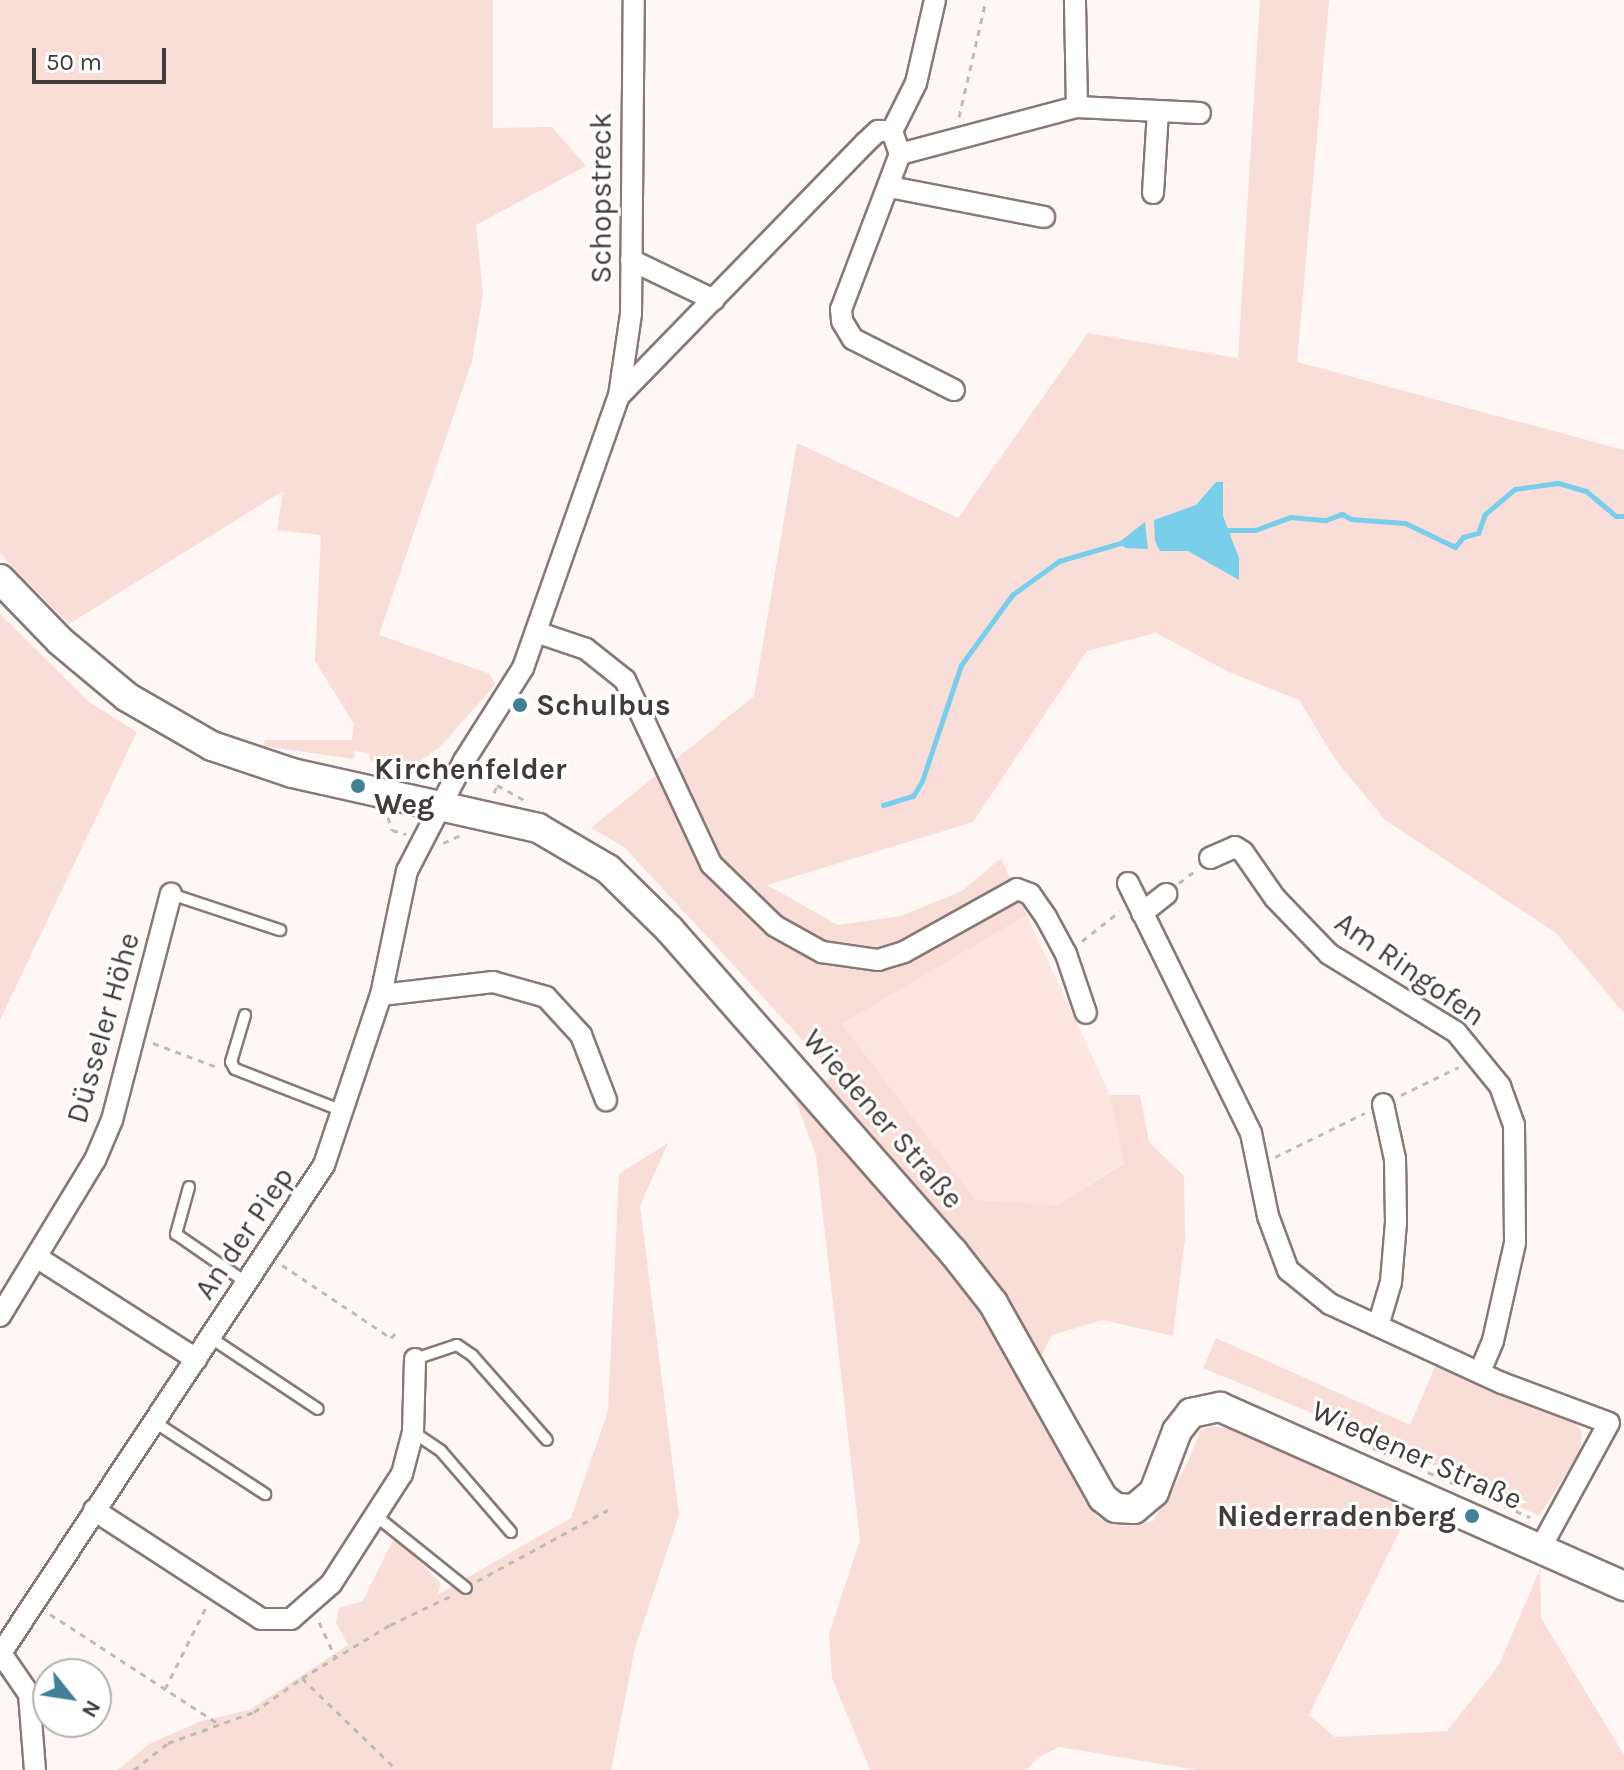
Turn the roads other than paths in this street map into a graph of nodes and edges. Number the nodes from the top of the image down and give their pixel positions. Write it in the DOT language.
graph roads {
  1 [pos="634,0"];
  2 [pos="935,0"];
  3 [pos="1075,0"];
  4 [pos="1077,107"];
  5 [pos="1158,111"];
  6 [pos="1200,113"];
  7 [pos="892,131"];
  8 [pos="900,154"];
  9 [pos="890,187"];
  10 [pos="1153,193"];
  11 [pos="1044,217"];
  12 [pos="631,260"];
  13 [pos="714,300"];
  14 [pos="954,390"];
  15 [pos="619,396"];
  16 [pos="0,579"];
  17 [pos="536,632"];
  18 [pos="441,802"];
  19 [pos="1210,858"];
  20 [pos="1128,883"];
  21 [pos="171,894"];
  22 [pos="1166,894"];
  23 [pos="1142,913"];
  24 [pos="280,930"];
  25 [pos="381,995"];
  26 [pos="1086,1013"];
  27 [pos="245,1015"];
  28 [pos="606,1100"];
  29 [pos="1383,1104"];
  30 [pos="345,1112"];
  31 [pos="189,1187"];
  32 [pos="38,1258"];
  33 [pos="247,1283"];
  34 [pos="0,1316"];
  35 [pos="1378,1326"];
  36 [pos="211,1338"];
  37 [pos="196,1359"];
  38 [pos="415,1359"];
  39 [pos="1480,1371"];
  40 [pos="318,1409"];
  41 [pos="1617,1420"];
  42 [pos="153,1421"];
  43 [pos="413,1432"];
  44 [pos="547,1440"];
  45 [pos="265,1494"];
  46 [pos="94,1510"];
  47 [pos="376,1516"];
  48 [pos="511,1532"];
  49 [pos="1547,1538"];
  50 [pos="1624,1586"];
  51 [pos="466,1588"];
  52 [pos="0,1652"];
  53 [pos="35,1770"];
  1 -- 12 [label="street, Schopstreck"];
  2 -- 7 [label="street"];
  3 -- 4 [label="street"];
  4 -- 5 [label="street"];
  4 -- 8 [label="street"];
  5 -- 6 [label="street"];
  5 -- 10 [label="street"];
  7 -- 8 [label="street"];
  7 -- 13 [label="street"];
  8 -- 9 [label="street"];
  9 -- 11 [label="street"];
  9 -- 14 [label="street"];
  12 -- 13 [label="street"];
  12 -- 15 [label="street, Schopstreck"];
  13 -- 15 [label="street"];
  15 -- 17 [label="street"];
  16 -- 18 [label="main road, Wiedener Straße"];
  17 -- 18 [label="street"];
  17 -- 26 [label="street"];
  18 -- 25 [label="street, An der Piep"];
  18 -- 49 [label="main road, Wiedener Straße"];
  19 -- 39 [label="street, Am Ringofen"];
  20 -- 23 [label="street"];
  21 -- 24 [label="lane"];
  21 -- 32 [label="street, Düsseler Höhe"];
  22 -- 23 [label="street"];
  23 -- 35 [label="street"];
  25 -- 28 [label="street"];
  25 -- 30 [label="street, An der Piep"];
  27 -- 30 [label="lane"];
  29 -- 35 [label="street"];
  30 -- 33 [label="street, An der Piep"];
  31 -- 33 [label="lane"];
  32 -- 34 [label="street, Düsseler Höhe"];
  32 -- 37 [label="street"];
  33 -- 36 [label="street, An der Piep"];
  35 -- 39 [label="street"];
  36 -- 37 [label="street, An der Piep"];
  36 -- 40 [label="lane"];
  37 -- 42 [label="street, An der Piep"];
  38 -- 43 [label="street"];
  38 -- 44 [label="lane"];
  39 -- 41 [label="street"];
  41 -- 49 [label="street"];
  42 -- 45 [label="lane"];
  42 -- 46 [label="street, An der Piep"];
  43 -- 47 [label="street"];
  43 -- 48 [label="lane"];
  46 -- 47 [label="street"];
  46 -- 52 [label="street, An der Piep"];
  47 -- 51 [label="lane"];
  49 -- 50 [label="main road, Wiedener Straße"];
  52 -- 53 [label="street"];
}
